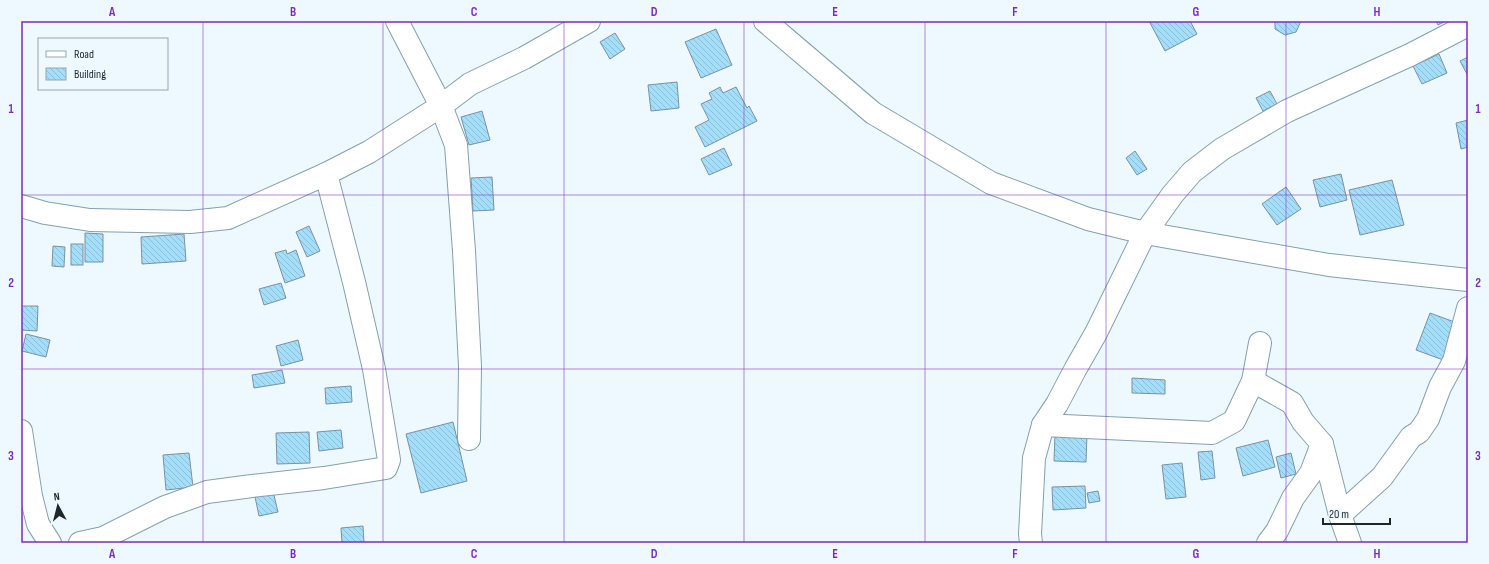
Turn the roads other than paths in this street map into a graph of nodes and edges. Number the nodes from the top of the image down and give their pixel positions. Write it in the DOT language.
graph roads {
  1 [pos="397,21"];
  2 [pos="589,21"];
  3 [pos="765,21"];
  4 [pos="1468,25"];
  5 [pos="442,106"];
  6 [pos="326,174"];
  7 [pos="21,206"];
  8 [pos="1145,233"];
  9 [pos="1468,280"];
  10 [pos="1468,291"];
  11 [pos="1468,300"];
  12 [pos="1468,308"];
  13 [pos="1260,343"];
  14 [pos="1253,381"];
  15 [pos="1043,425"];
  16 [pos="21,431"];
  17 [pos="469,439"];
  18 [pos="1322,444"];
  19 [pos="1340,515"];
  20 [pos="50,543"];
  21 [pos="80,543"];
  22 [pos="1031,543"];
  23 [pos="1268,543"];
  24 [pos="1350,543"];
  1 -- 5 [label="street"];
  2 -- 5 [label="street"];
  3 -- 8 [label="street"];
  4 -- 8 [label="street"];
  5 -- 6 [label="street"];
  5 -- 17 [label="street"];
  6 -- 7 [label="street"];
  6 -- 21 [label="street"];
  8 -- 9 [label="street"];
  8 -- 15 [label="street"];
  10 -- 11 [label="street"];
  12 -- 19 [label="street"];
  13 -- 14 [label="street"];
  14 -- 15 [label="street"];
  14 -- 18 [label="street"];
  15 -- 22 [label="street"];
  16 -- 20 [label="street"];
  18 -- 19 [label="street"];
  18 -- 23 [label="street"];
  19 -- 24 [label="street"];
}
